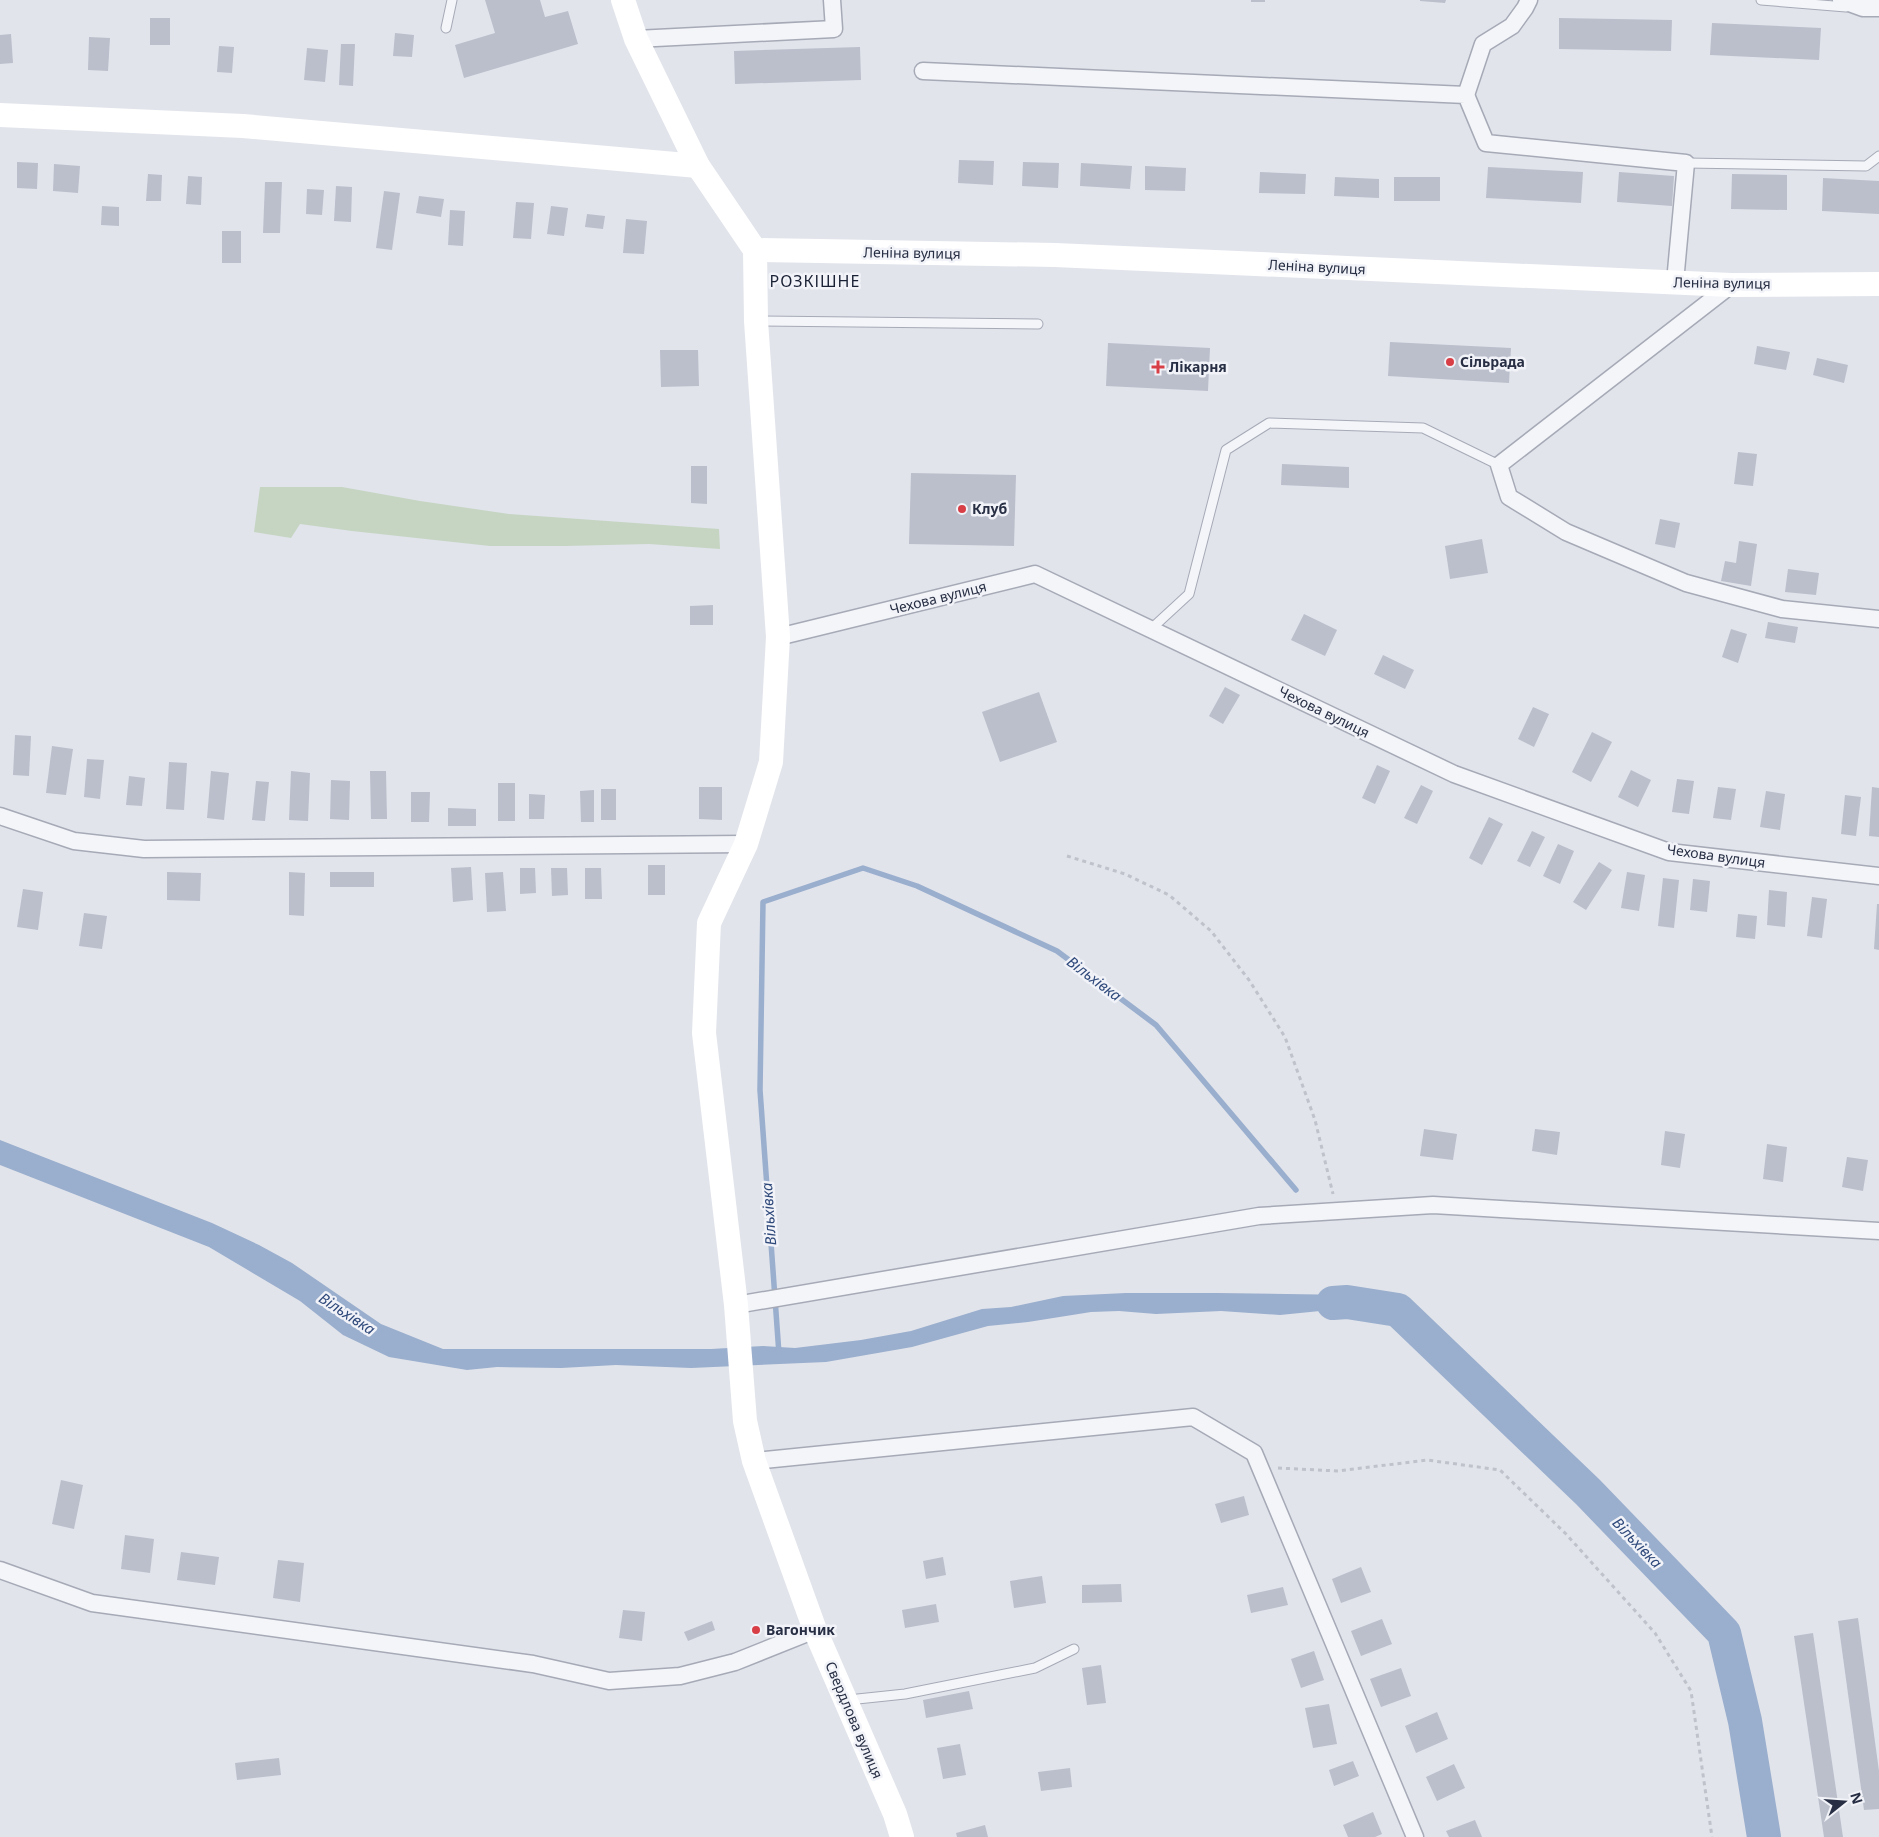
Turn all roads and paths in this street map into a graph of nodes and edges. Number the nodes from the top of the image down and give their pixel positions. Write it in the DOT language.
graph roads {
  1 [pos="452,0"];
  2 [pos="623,0"];
  3 [pos="832,0"];
  4 [pos="1529,0"];
  5 [pos="1761,0"];
  6 [pos="1841,0"];
  7 [pos="1870,6"];
  8 [pos="446,28"];
  9 [pos="636,39"];
  10 [pos="923,71"];
  11 [pos="1466,95"];
  12 [pos="0,115"];
  13 [pos="1879,156"];
  14 [pos="1686,163"];
  15 [pos="698,166"];
  16 [pos="755,250"];
  17 [pos="1675,282"];
  18 [pos="1879,284"];
  19 [pos="1731,285"];
  20 [pos="756,321"];
  21 [pos="1038,324"];
  22 [pos="1500,465"];
  23 [pos="1879,619"];
  24 [pos="1151,629"];
  25 [pos="778,638"];
  26 [pos="0,816"];
  27 [pos="746,844"];
  28 [pos="1067,856"];
  29 [pos="1879,876"];
  30 [pos="1337,1212"];
  31 [pos="1879,1231"];
  32 [pos="736,1306"];
  33 [pos="754,1462"];
  34 [pos="1260,1467"];
  35 [pos="0,1570"];
  36 [pos="815,1630"];
  37 [pos="1074,1650"];
  38 [pos="845,1700"];
  39 [pos="902,1837"];
  40 [pos="1414,1837"];
  41 [pos="1712,1837"];
  1 -- 8 [label="lane"];
  2 -- 9 [label="street"];
  3 -- 9 [label="street"];
  4 -- 11 [label="street"];
  5 -- 7 [label="lane"];
  6 -- 7 [label="street"];
  9 -- 15 [label="street"];
  10 -- 11 [label="street"];
  11 -- 14 [label="street"];
  12 -- 15 [label="street"];
  13 -- 14 [label="lane"];
  14 -- 17 [label="street"];
  15 -- 16 [label="street"];
  16 -- 17 [label="street, Леніна вулиця"];
  16 -- 20 [label="street, Свердлова вулиця"];
  17 -- 19 [label="street, Леніна вулиця"];
  18 -- 19 [label="street, Леніна вулиця"];
  19 -- 22 [label="street"];
  20 -- 21 [label="lane"];
  20 -- 25 [label="street, Свердлова вулиця"];
  22 -- 23 [label="street"];
  22 -- 24 [label="lane"];
  24 -- 25 [label="street, Чехова вулиця"];
  24 -- 29 [label="street, Чехова вулиця"];
  25 -- 27 [label="street, Свердлова вулиця"];
  26 -- 27 [label="street"];
  27 -- 32 [label="street, Свердлова вулиця"];
  28 -- 30 [label="path"];
  30 -- 31 [label="street"];
  30 -- 32 [label="street"];
  32 -- 33 [label="street, Свердлова вулиця"];
  33 -- 34 [label="street"];
  33 -- 36 [label="street, Свердлова вулиця"];
  34 -- 40 [label="street"];
  34 -- 41 [label="path"];
  35 -- 36 [label="street"];
  36 -- 38 [label="street, Свердлова вулиця"];
  37 -- 38 [label="lane"];
  38 -- 39 [label="street, Свердлова вулиця"];
}
